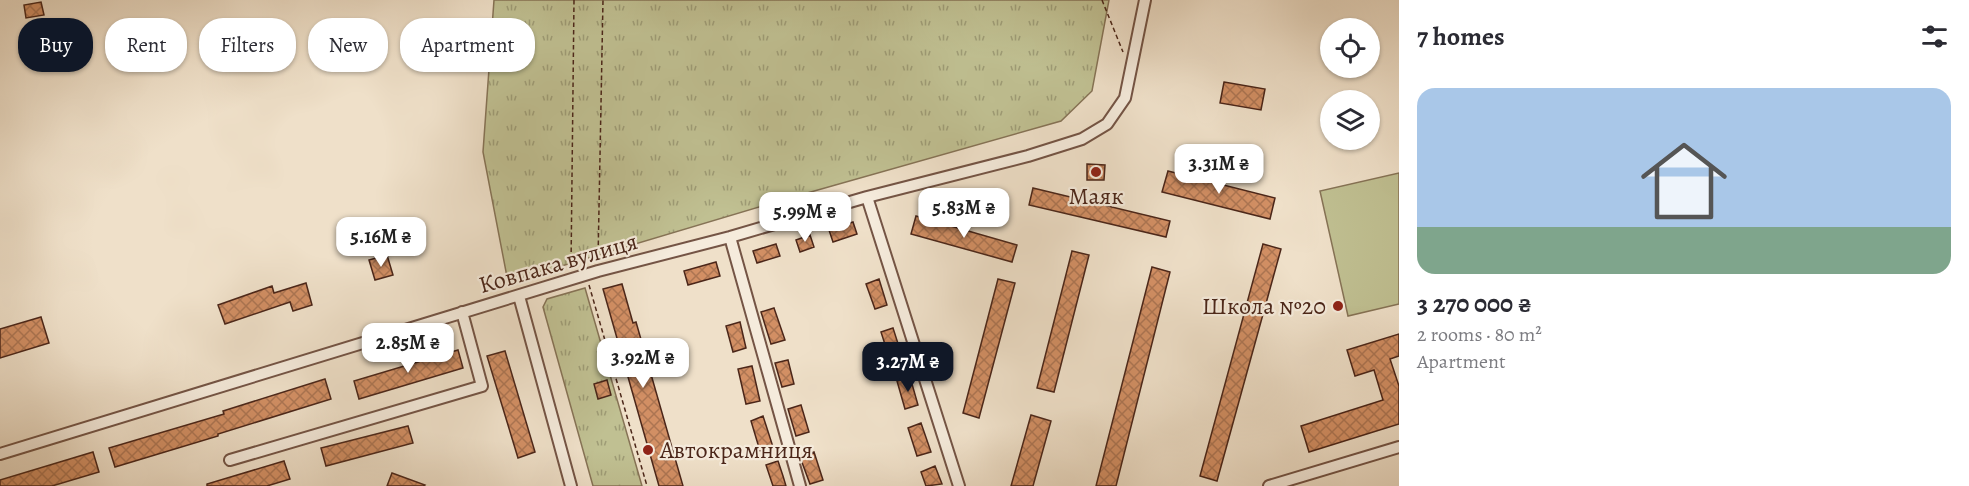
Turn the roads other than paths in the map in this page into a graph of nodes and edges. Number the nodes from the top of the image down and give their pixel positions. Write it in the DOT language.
graph roads {
  1 [pos="1145,0"];
  2 [pos="867,197"];
  3 [pos="730,237"];
  4 [pos="519,296"];
  5 [pos="462,312"];
  6 [pos="1399,447"];
  7 [pos="0,454"];
  8 [pos="230,460"];
  9 [pos="571,486"];
  10 [pos="800,486"];
  11 [pos="958,486"];
  12 [pos="1269,486"];
  1 -- 2 [label="street, Ковпака вулиця"];
  2 -- 3 [label="street, Ковпака вулиця"];
  2 -- 11 [label="street"];
  3 -- 4 [label="street, Ковпака вулиця"];
  3 -- 10 [label="street"];
  4 -- 5 [label="street, Ковпака вулиця"];
  4 -- 9 [label="street"];
  5 -- 7 [label="street, Ковпака вулиця"];
  5 -- 8 [label="street"];
  6 -- 12 [label="street"];
}
